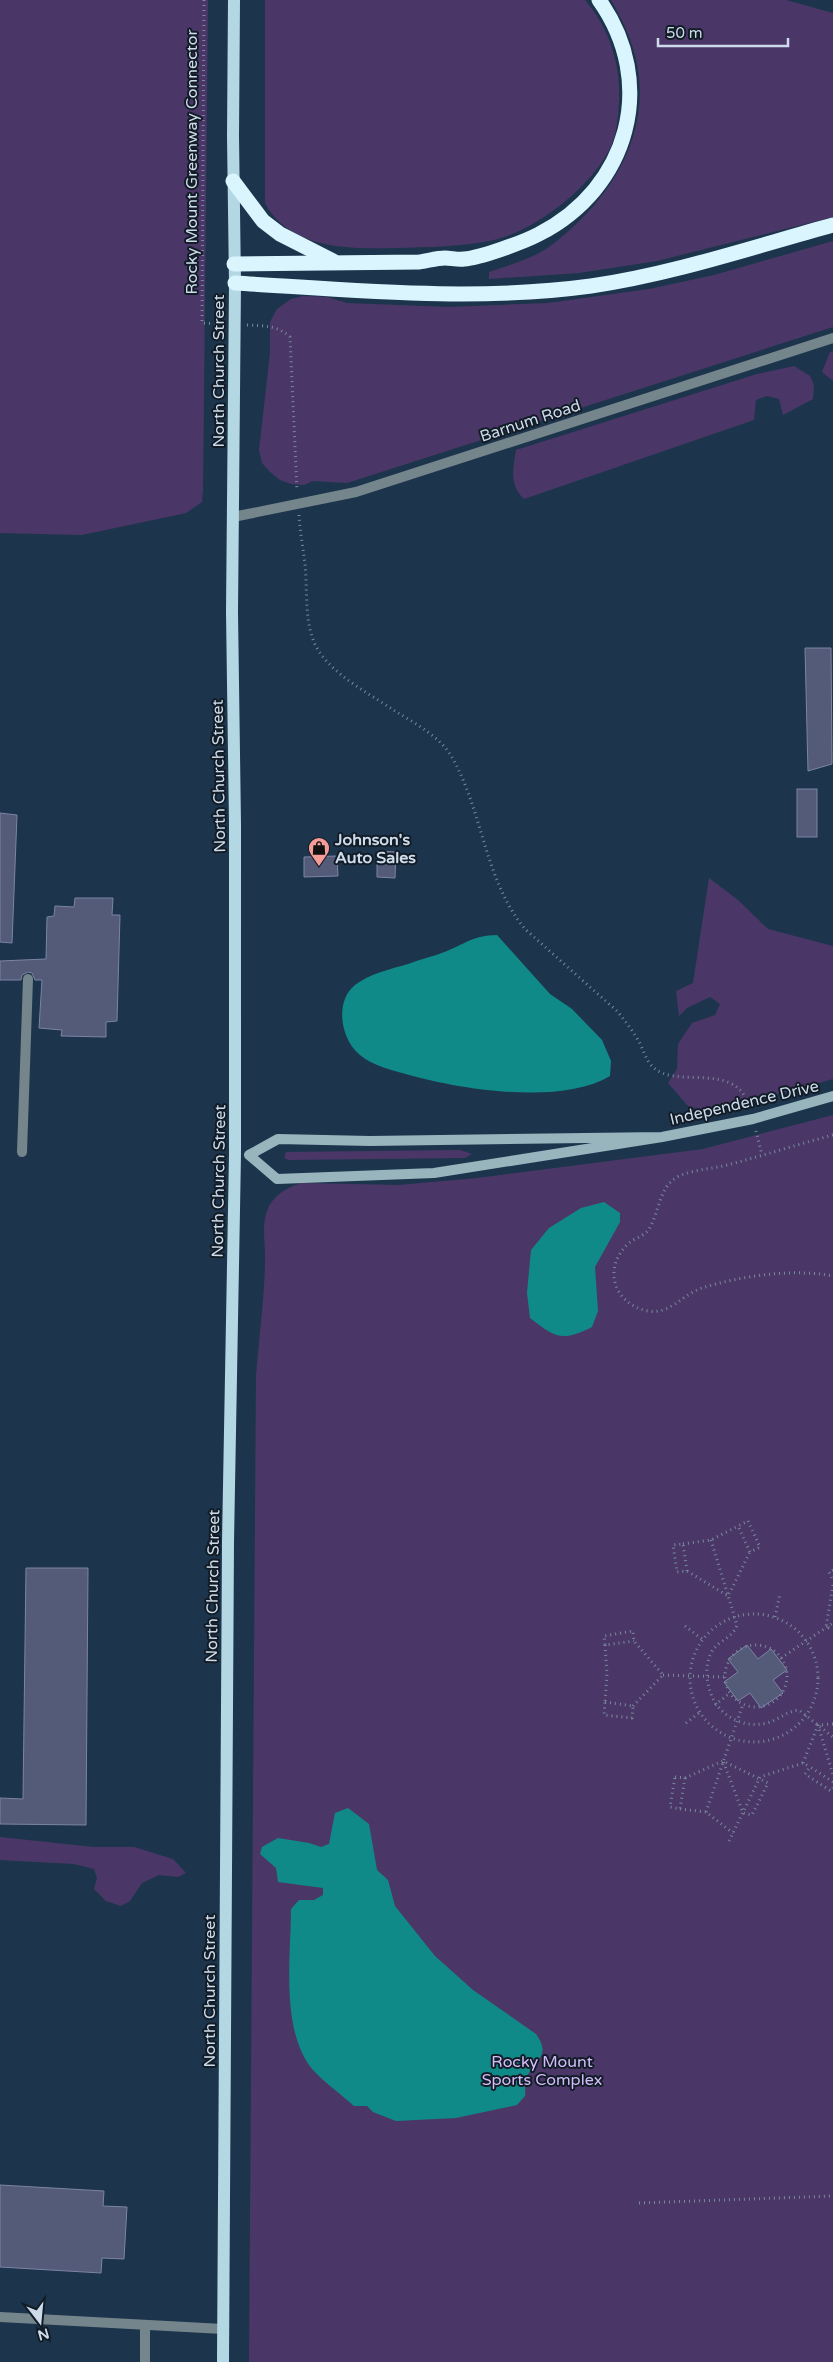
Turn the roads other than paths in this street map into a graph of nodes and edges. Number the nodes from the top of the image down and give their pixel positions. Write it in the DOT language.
graph roads {
  1 [pos="234,0"];
  2 [pos="598,0"];
  3 [pos="233,181"];
  4 [pos="833,225"];
  5 [pos="336,263"];
  6 [pos="234,264"];
  7 [pos="235,283"];
  8 [pos="833,338"];
  9 [pos="233,517"];
  10 [pos="28,980"];
  11 [pos="833,1096"];
  12 [pos="662,1136"];
  13 [pos="22,1152"];
  14 [pos="236,1154"];
  15 [pos="249,1155"];
  16 [pos="0,2317"];
  17 [pos="145,2325"];
  18 [pos="223,2329"];
  19 [pos="145,2362"];
  20 [pos="222,2362"];
  1 -- 3 [label="main road, North Church Street"];
  2 -- 5 [label="highway"];
  3 -- 5 [label="highway"];
  3 -- 6 [label="main road, North Church Street"];
  4 -- 7 [label="highway"];
  5 -- 6 [label="highway"];
  6 -- 7 [label="main road, North Church Street"];
  7 -- 9 [label="main road, North Church Street"];
  8 -- 9 [label="street, Barnum Road"];
  9 -- 14 [label="main road, North Church Street"];
  10 -- 13 [label="street"];
  11 -- 12 [label="street, Independence Drive"];
  12 -- 15 [label="street"];
  12 -- 15 [label="street"];
  14 -- 15 [label="street"];
  14 -- 18 [label="main road, North Church Street"];
  16 -- 17 [label="street"];
  17 -- 18 [label="street"];
  17 -- 19 [label="street"];
  18 -- 20 [label="main road, North Church Street"];
}
